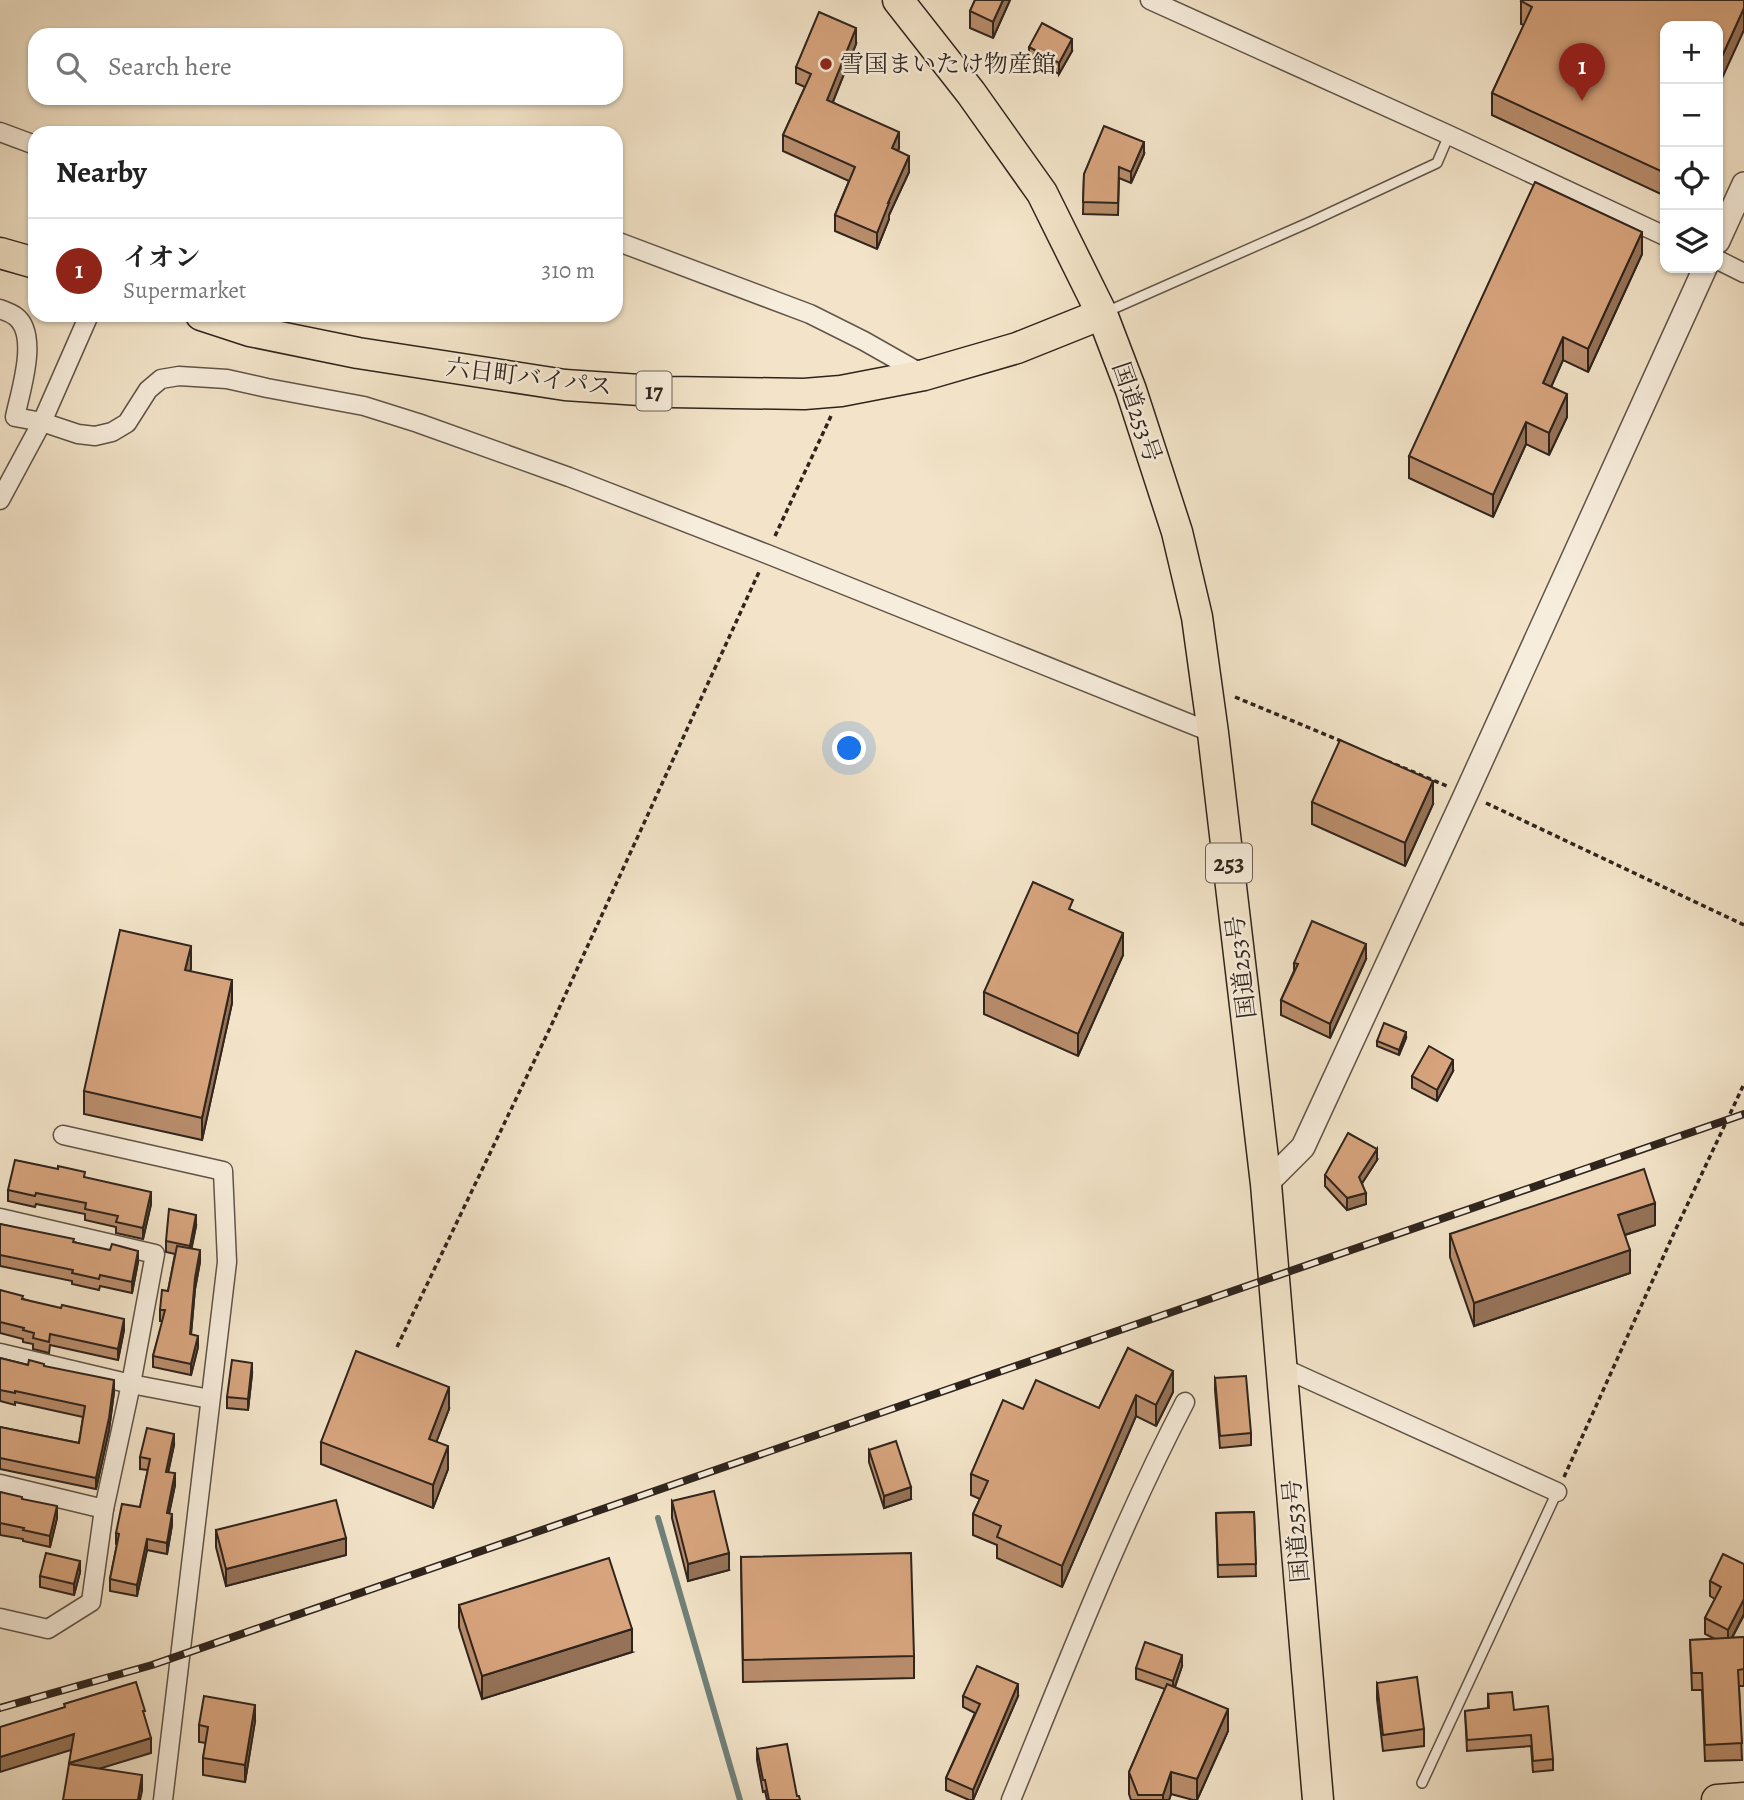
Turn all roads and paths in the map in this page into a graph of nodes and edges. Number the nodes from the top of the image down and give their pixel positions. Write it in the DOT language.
graph roads {
  1 [pos="898,0"];
  2 [pos="1150,0"];
  3 [pos="0,132"];
  4 [pos="1449,135"];
  5 [pos="28,142"];
  6 [pos="1744,184"];
  7 [pos="1723,229"];
  8 [pos="1660,234"];
  9 [pos="623,244"];
  10 [pos="0,253"];
  11 [pos="28,262"];
  12 [pos="1723,262"];
  13 [pos="1703,273"];
  14 [pos="1744,273"];
  15 [pos="0,309"];
  16 [pos="1102,314"];
  17 [pos="86,322"];
  18 [pos="222,322"];
  19 [pos="924,375"];
  20 [pos="841,391"];
  21 [pos="42,422"];
  22 [pos="0,500"];
  23 [pos="767,554"];
  24 [pos="1235,697"];
  25 [pos="1213,733"];
  26 [pos="1351,746"];
  27 [pos="1376,756"];
  28 [pos="1466,794"];
  29 [pos="1744,925"];
  30 [pos="1744,1084"];
  31 [pos="63,1135"];
  32 [pos="1266,1184"];
  33 [pos="0,1218"];
  34 [pos="397,1347"];
  35 [pos="0,1353"];
  36 [pos="1282,1367"];
  37 [pos="131,1384"];
  38 [pos="210,1399"];
  39 [pos="1185,1402"];
  40 [pos="0,1484"];
  41 [pos="1557,1492"];
  42 [pos="104,1509"];
  43 [pos="0,1618"];
  44 [pos="1422,1783"];
  45 [pos="1744,1798"];
  46 [pos="163,1800"];
  47 [pos="1011,1800"];
  48 [pos="1318,1800"];
  49 [pos="1717,1800"];
  1 -- 16 [label="highway, 国道253号 / 253"];
  2 -- 4 [label="street"];
  3 -- 5 [label="street"];
  4 -- 8 [label="street"];
  4 -- 16 [label="lane"];
  6 -- 7 [label="street"];
  9 -- 19 [label="street"];
  10 -- 11 [label="highway"];
  12 -- 14 [label="street"];
  13 -- 28 [label="street"];
  15 -- 21 [label="street"];
  16 -- 19 [label="highway, 六日町バイパス / 17"];
  16 -- 25 [label="highway, 国道253号 / 253"];
  17 -- 21 [label="street"];
  18 -- 20 [label="highway, 六日町バイパス / 17"];
  19 -- 20 [label="highway, 六日町バイパス / 17"];
  20 -- 23 [label="path"];
  21 -- 22 [label="street"];
  21 -- 23 [label="street"];
  23 -- 25 [label="street"];
  23 -- 34 [label="path"];
  24 -- 26 [label="path"];
  25 -- 32 [label="highway, 国道253号 / 253"];
  27 -- 28 [label="path"];
  28 -- 29 [label="path"];
  28 -- 32 [label="street"];
  30 -- 41 [label="path"];
  31 -- 38 [label="street"];
  32 -- 36 [label="highway, 国道253号 / 253"];
  33 -- 37 [label="street"];
  35 -- 37 [label="street"];
  36 -- 41 [label="street"];
  36 -- 48 [label="highway, 国道253号 / 253"];
  37 -- 38 [label="street"];
  37 -- 42 [label="street"];
  38 -- 46 [label="street"];
  39 -- 47 [label="street"];
  40 -- 42 [label="street"];
  41 -- 44 [label="lane"];
  42 -- 43 [label="street"];
  45 -- 49 [label="highway"];
}
